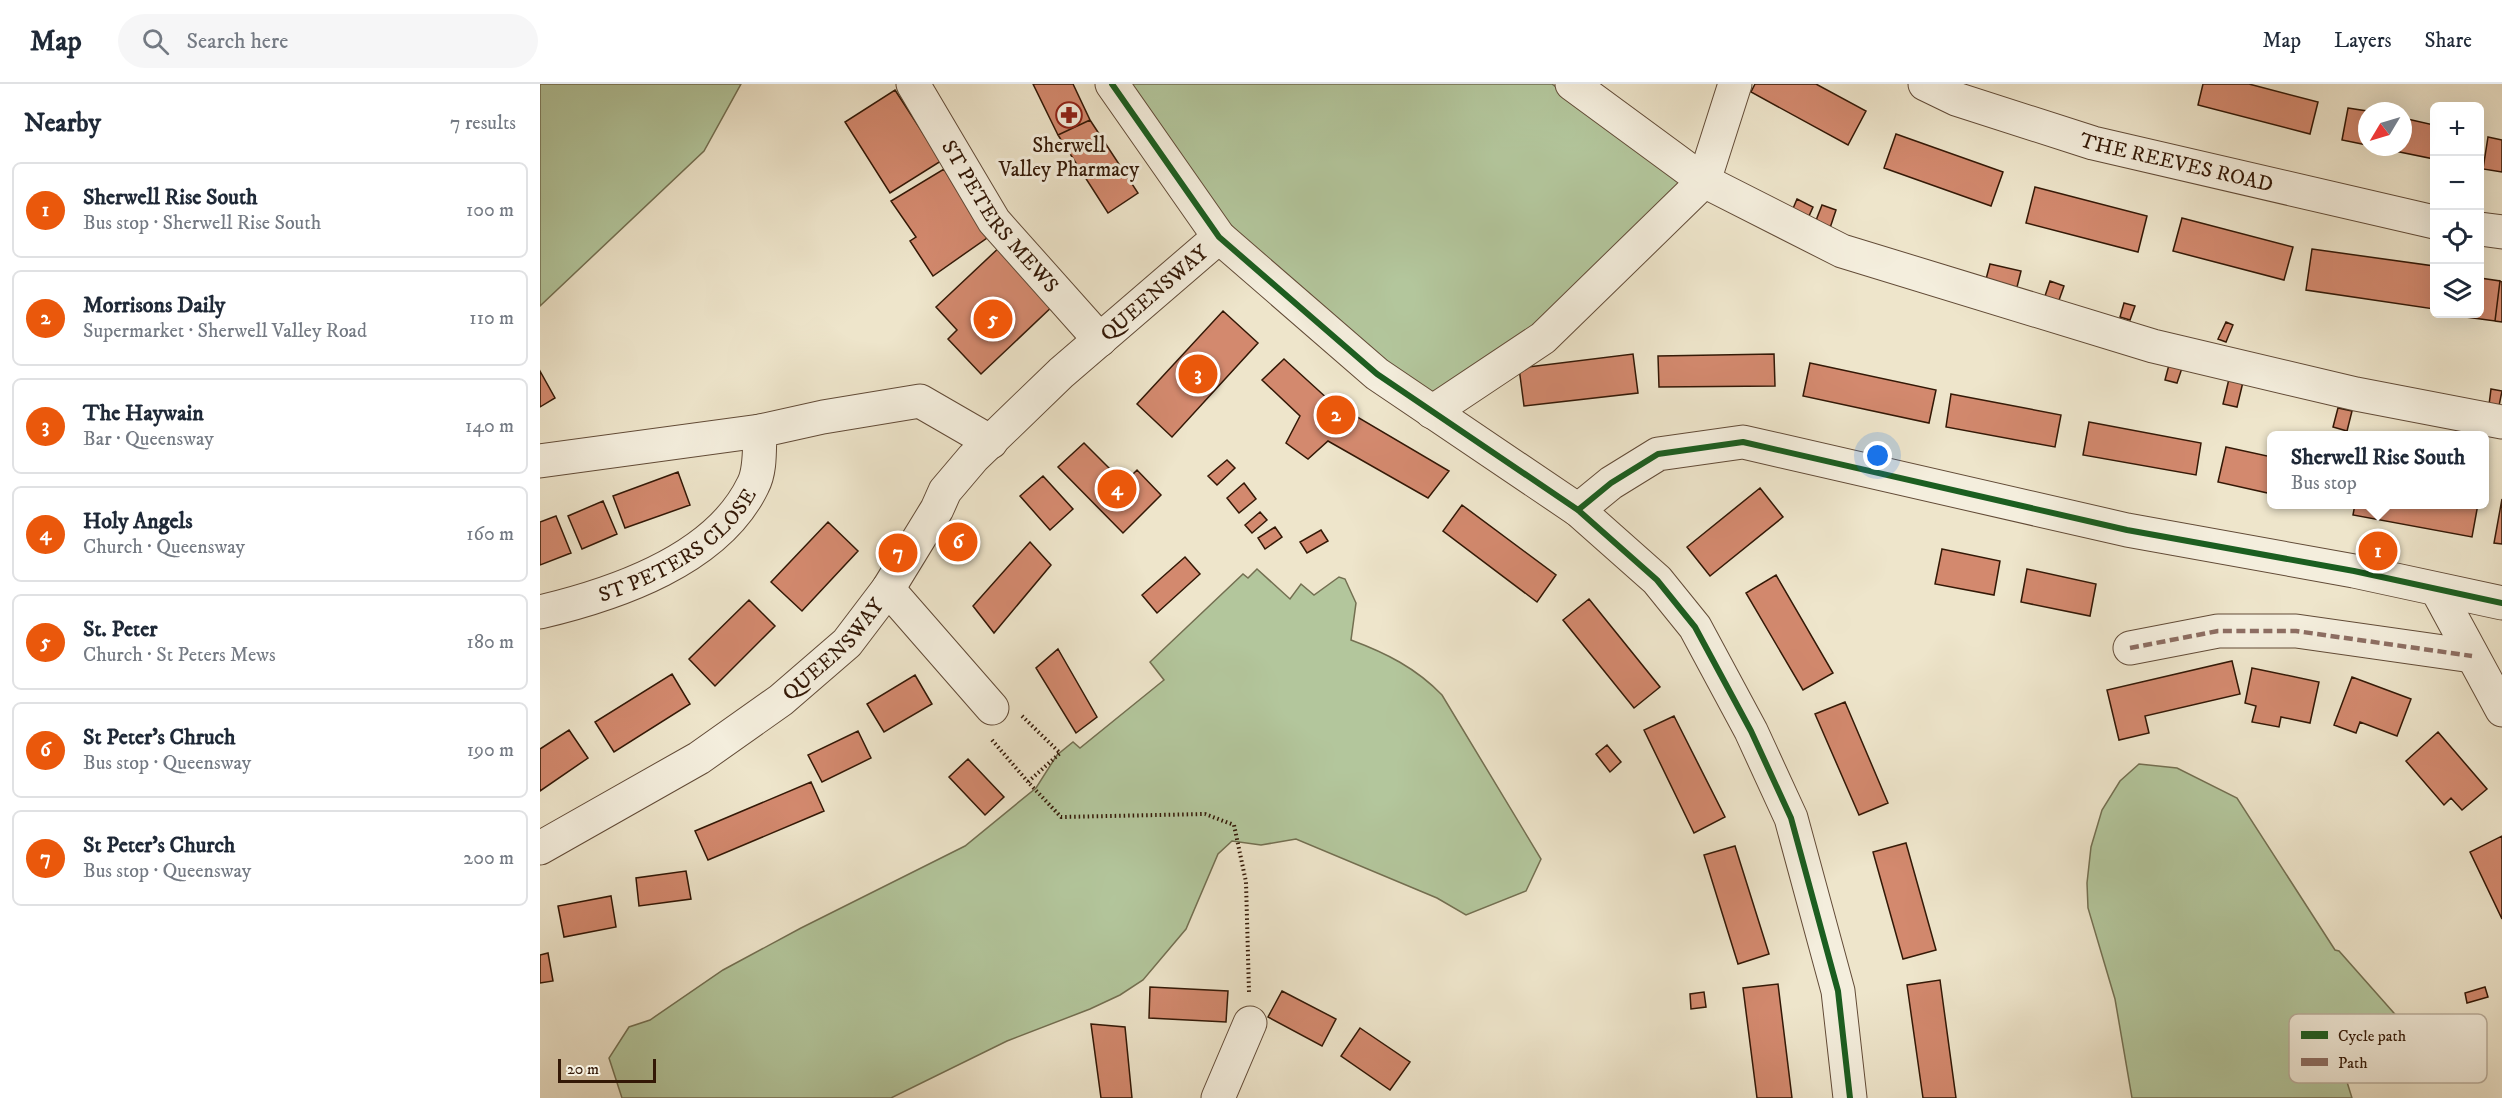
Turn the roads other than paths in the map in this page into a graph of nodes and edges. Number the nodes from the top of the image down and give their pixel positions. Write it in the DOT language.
graph roads {
  1 [pos="913,84"];
  2 [pos="1112,84"];
  3 [pos="1572,84"];
  4 [pos="1735,84"];
  5 [pos="1925,84"];
  6 [pos="1704,181"];
  7 [pos="2430,221"];
  8 [pos="2484,230"];
  9 [pos="2502,232"];
  10 [pos="1219,237"];
  11 [pos="1100,340"];
  12 [pos="1432,412"];
  13 [pos="2502,422"];
  14 [pos="760,431"];
  15 [pos="991,442"];
  16 [pos="540,461"];
  17 [pos="1578,510"];
  18 [pos="888,589"];
  19 [pos="2437,590"];
  20 [pos="2502,603"];
  21 [pos="540,612"];
  22 [pos="2130,648"];
  23 [pos="2472,656"];
  24 [pos="992,708"];
  25 [pos="2502,710"];
  26 [pos="540,848"];
  27 [pos="1250,1023"];
  28 [pos="1218,1098"];
  29 [pos="1850,1098"];
  1 -- 11 [label="street, ST PETERS MEWS"];
  2 -- 10 [label="street"];
  3 -- 6 [label="street"];
  4 -- 6 [label="street"];
  5 -- 7 [label="street, THE REEVES ROAD"];
  6 -- 12 [label="street"];
  6 -- 13 [label="street"];
  8 -- 9 [label="street"];
  10 -- 11 [label="street, QUEENSWAY"];
  10 -- 12 [label="street"];
  11 -- 15 [label="street, QUEENSWAY"];
  12 -- 17 [label="street"];
  14 -- 15 [label="street"];
  14 -- 16 [label="street"];
  14 -- 21 [label="street, ST PETERS CLOSE"];
  15 -- 18 [label="street, QUEENSWAY"];
  17 -- 19 [label="street"];
  17 -- 29 [label="street"];
  18 -- 24 [label="street"];
  18 -- 26 [label="street, QUEENSWAY"];
  19 -- 20 [label="street"];
  19 -- 23 [label="street"];
  22 -- 23 [label="street"];
  23 -- 25 [label="street"];
  27 -- 28 [label="street"];
}
